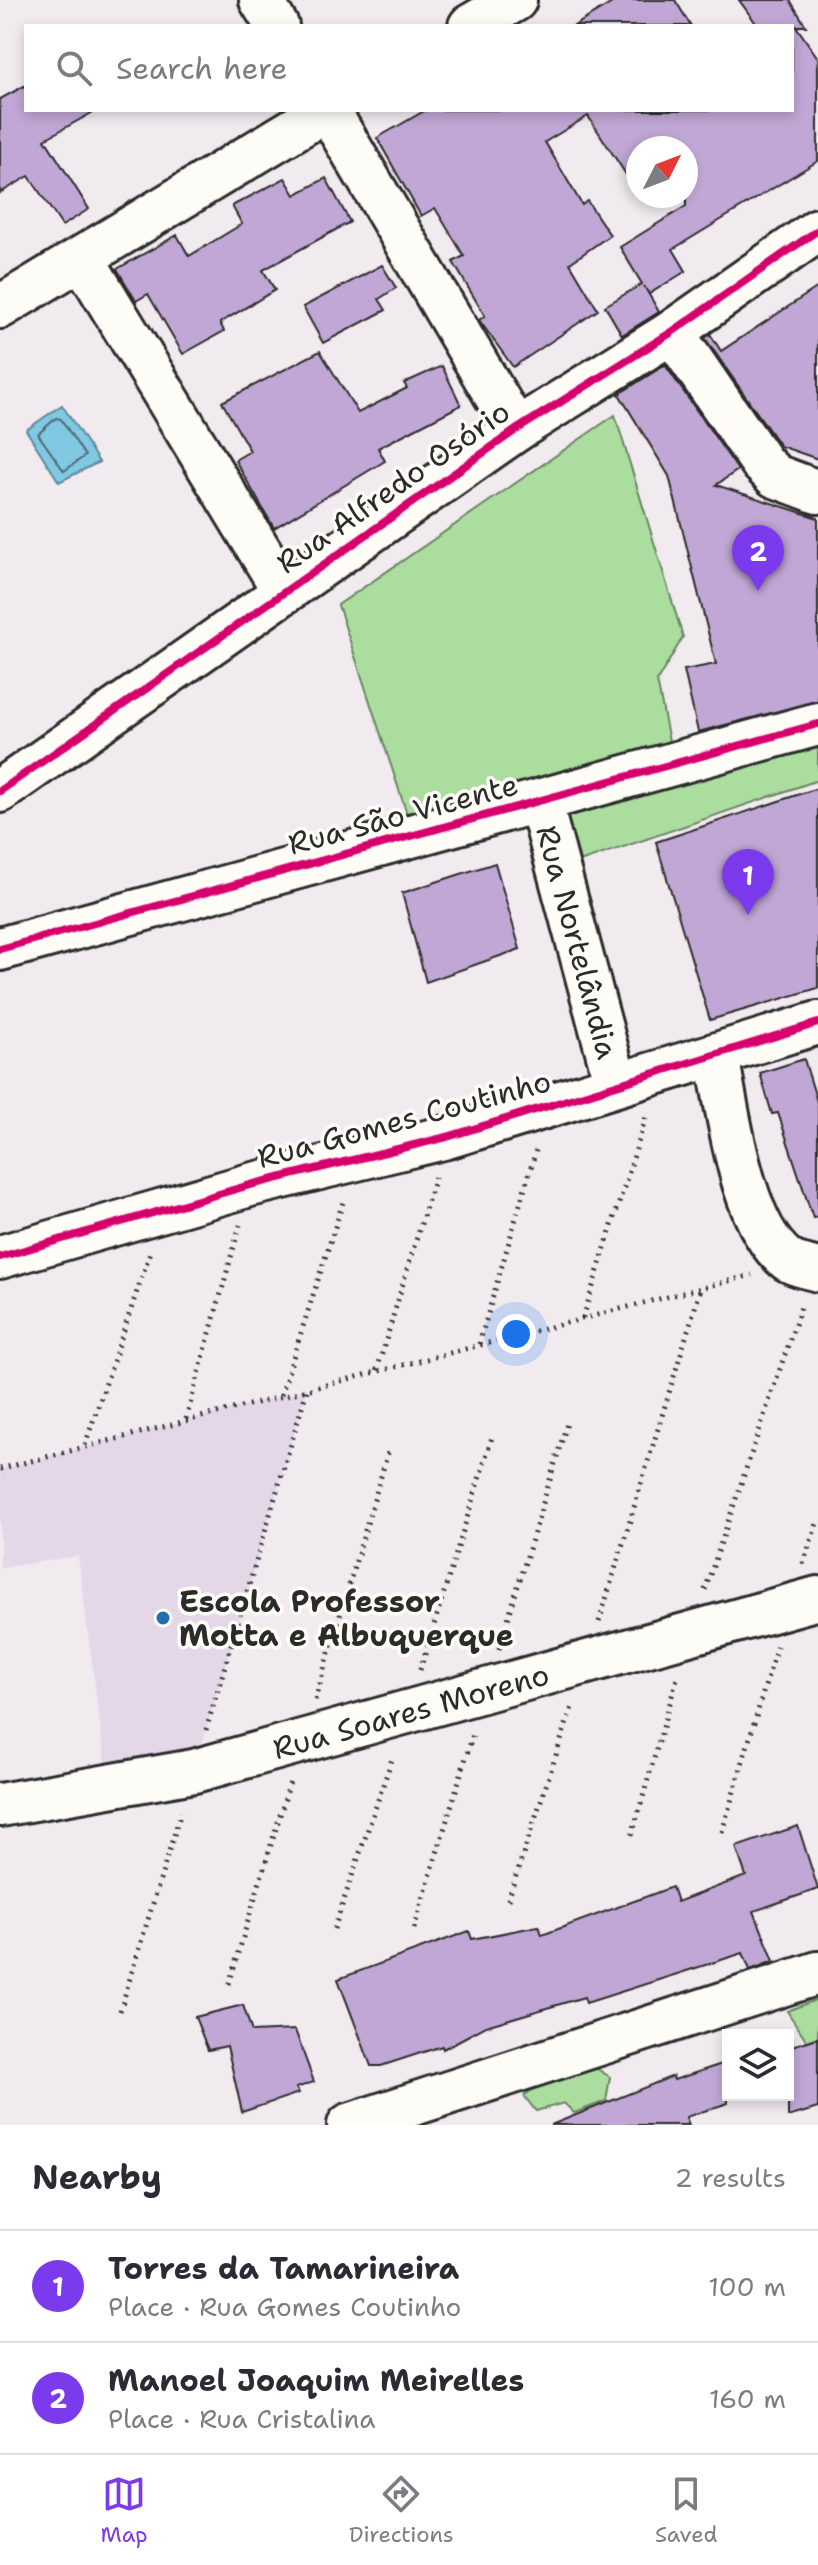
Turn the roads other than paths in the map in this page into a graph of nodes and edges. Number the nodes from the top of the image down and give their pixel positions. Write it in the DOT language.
graph roads {
  1 [pos="261,0"];
  2 [pos="515,0"];
  3 [pos="276,24"];
  4 [pos="473,24"];
  5 [pos="324,112"];
  6 [pos="328,112"];
  7 [pos="818,230"];
  8 [pos="82,258"];
  9 [pos="0,307"];
  10 [pos="672,332"];
  11 [pos="516,430"];
  12 [pos="818,492"];
  13 [pos="284,591"];
  14 [pos="818,724"];
  15 [pos="0,791"];
  16 [pos="540,801"];
  17 [pos="0,949"];
  18 [pos="818,1023"];
  19 [pos="717,1056"];
  20 [pos="616,1084"];
  21 [pos="0,1257"];
  22 [pos="807,1266"];
  23 [pos="804,1602"];
  24 [pos="0,1805"];
  25 [pos="818,1973"];
  26 [pos="349,2125"];
  1 -- 3 [label="street"];
  2 -- 4 [label="street"];
  5 -- 8 [label="street"];
  6 -- 11 [label="street"];
  7 -- 10 [label="street, Rua Alfredo Osório"];
  8 -- 9 [label="street"];
  8 -- 13 [label="street"];
  10 -- 11 [label="street, Rua Alfredo Osório"];
  10 -- 12 [label="street"];
  11 -- 13 [label="street, Rua Alfredo Osório"];
  13 -- 15 [label="street, Rua Alfredo Osório"];
  14 -- 16 [label="street, Rua São Vicente"];
  16 -- 17 [label="street, Rua São Vicente"];
  16 -- 20 [label="street, Rua Nortelândia"];
  18 -- 19 [label="street, Rua Gomes Coutinho"];
  19 -- 20 [label="street, Rua Gomes Coutinho"];
  19 -- 22 [label="street"];
  20 -- 21 [label="street, Rua Gomes Coutinho"];
  23 -- 24 [label="street, Rua Soares Moreno"];
  25 -- 26 [label="street"];
}
